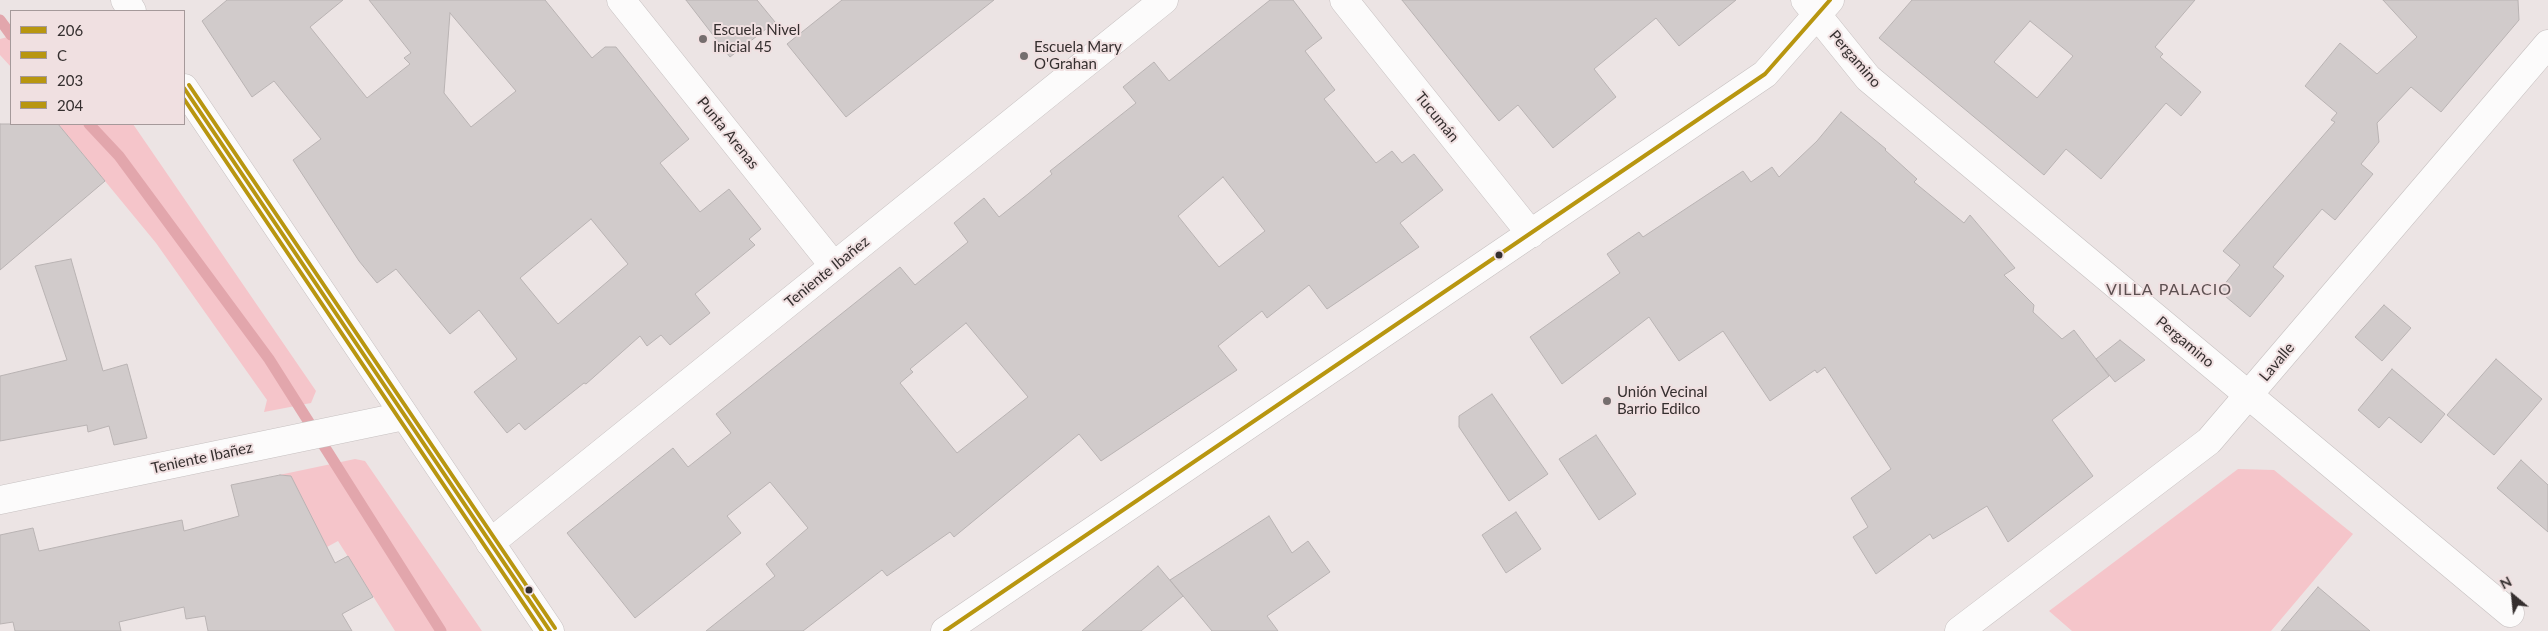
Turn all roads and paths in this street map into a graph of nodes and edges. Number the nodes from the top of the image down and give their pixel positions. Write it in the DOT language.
graph roads {
  1 [pos="621,0"];
  2 [pos="1164,0"];
  3 [pos="1344,0"];
  4 [pos="1817,5"];
  5 [pos="2548,44"];
  6 [pos="185,89"];
  7 [pos="1531,234"];
  8 [pos="834,266"];
  9 [pos="2248,395"];
  10 [pos="404,416"];
  11 [pos="0,500"];
  12 [pos="490,543"];
  13 [pos="2510,613"];
  14 [pos="550,631"];
  15 [pos="945,631"];
  16 [pos="1959,631"];
  1 -- 8 [label="street, Punta Arenas"];
  2 -- 8 [label="street, Teniente Ibañez"];
  3 -- 7 [label="street, Tucumán"];
  4 -- 7 [label="street"];
  4 -- 9 [label="street, Pergamino"];
  5 -- 9 [label="street, Lavalle"];
  6 -- 10 [label="street"];
  7 -- 15 [label="street"];
  8 -- 12 [label="street, Teniente Ibañez"];
  9 -- 13 [label="street, Pergamino"];
  9 -- 16 [label="street, Lavalle"];
  10 -- 11 [label="street, Teniente Ibañez"];
  10 -- 12 [label="street"];
  12 -- 14 [label="street"];
}
